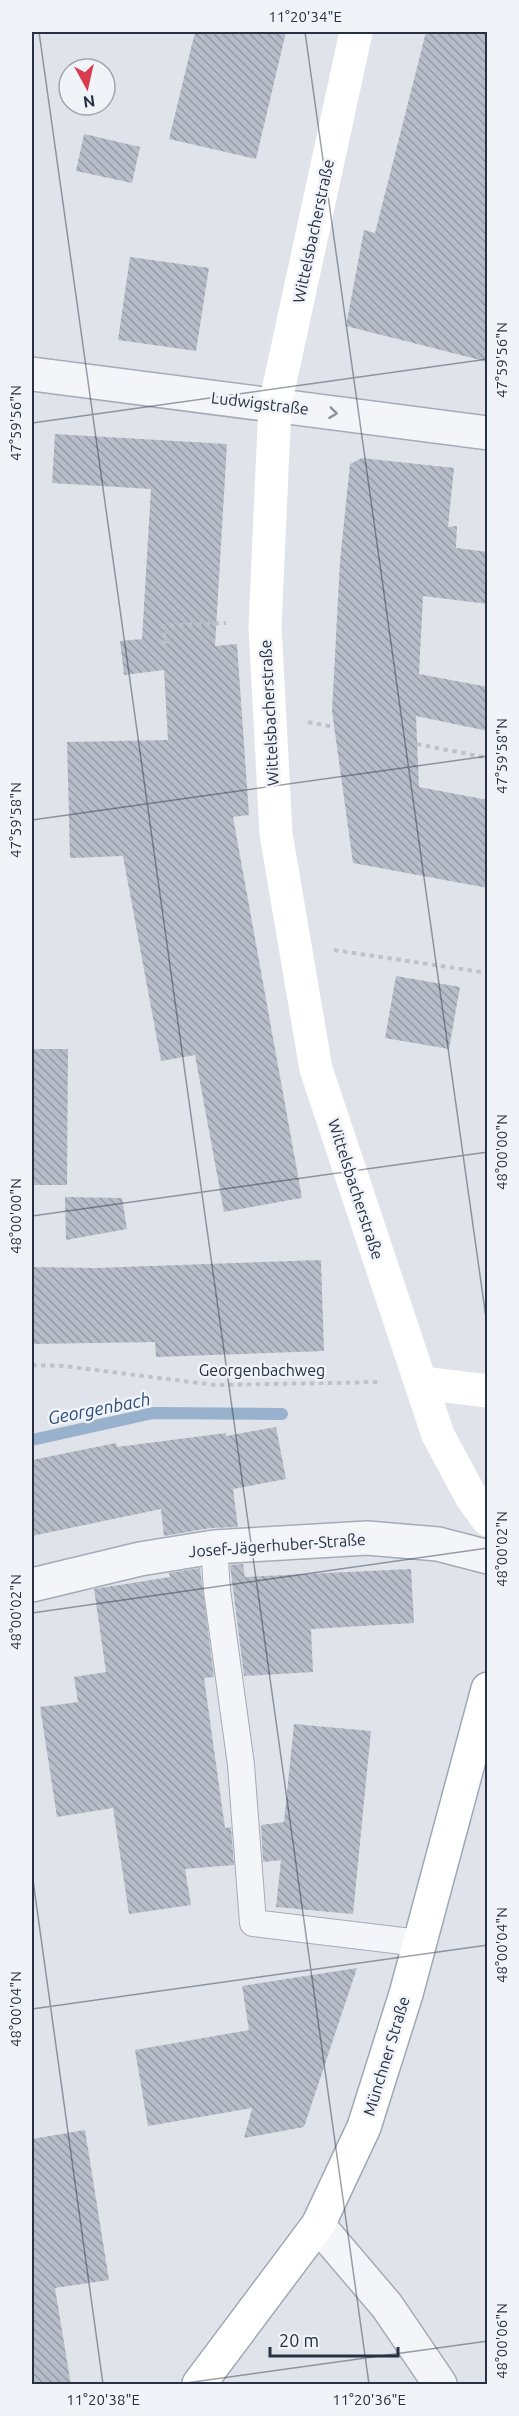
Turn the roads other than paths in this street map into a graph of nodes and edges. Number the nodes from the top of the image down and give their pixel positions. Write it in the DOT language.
graph roads {
  1 [pos="356,32"];
  2 [pos="32,374"];
  3 [pos="275,405"];
  4 [pos="488,433"];
  5 [pos="421,1383"];
  6 [pos="488,1391"];
  7 [pos="488,1520"];
  8 [pos="214,1547"];
  9 [pos="488,1557"];
  10 [pos="32,1585"];
  11 [pos="488,1689"];
  12 [pos="419,1943"];
  13 [pos="318,2225"];
  14 [pos="199,2385"];
  15 [pos="440,2385"];
  1 -- 3 [label="street, Wittelsbacherstraße"];
  2 -- 3 [label="street, Ludwigstraße"];
  3 -- 4 [label="street, Ludwigstraße, one-way"];
  3 -- 5 [label="street, Wittelsbacherstraße"];
  5 -- 6 [label="street"];
  5 -- 7 [label="street, Wittelsbacherstraße"];
  8 -- 9 [label="street, Josef-Jägerhuber-Straße"];
  8 -- 10 [label="street, Josef-Jägerhuber-Straße"];
  8 -- 12 [label="lane"];
  11 -- 12 [label="street, Münchner Straße"];
  12 -- 13 [label="street, Münchner Straße"];
  13 -- 14 [label="street, Münchner Straße"];
  13 -- 15 [label="street"];
}
